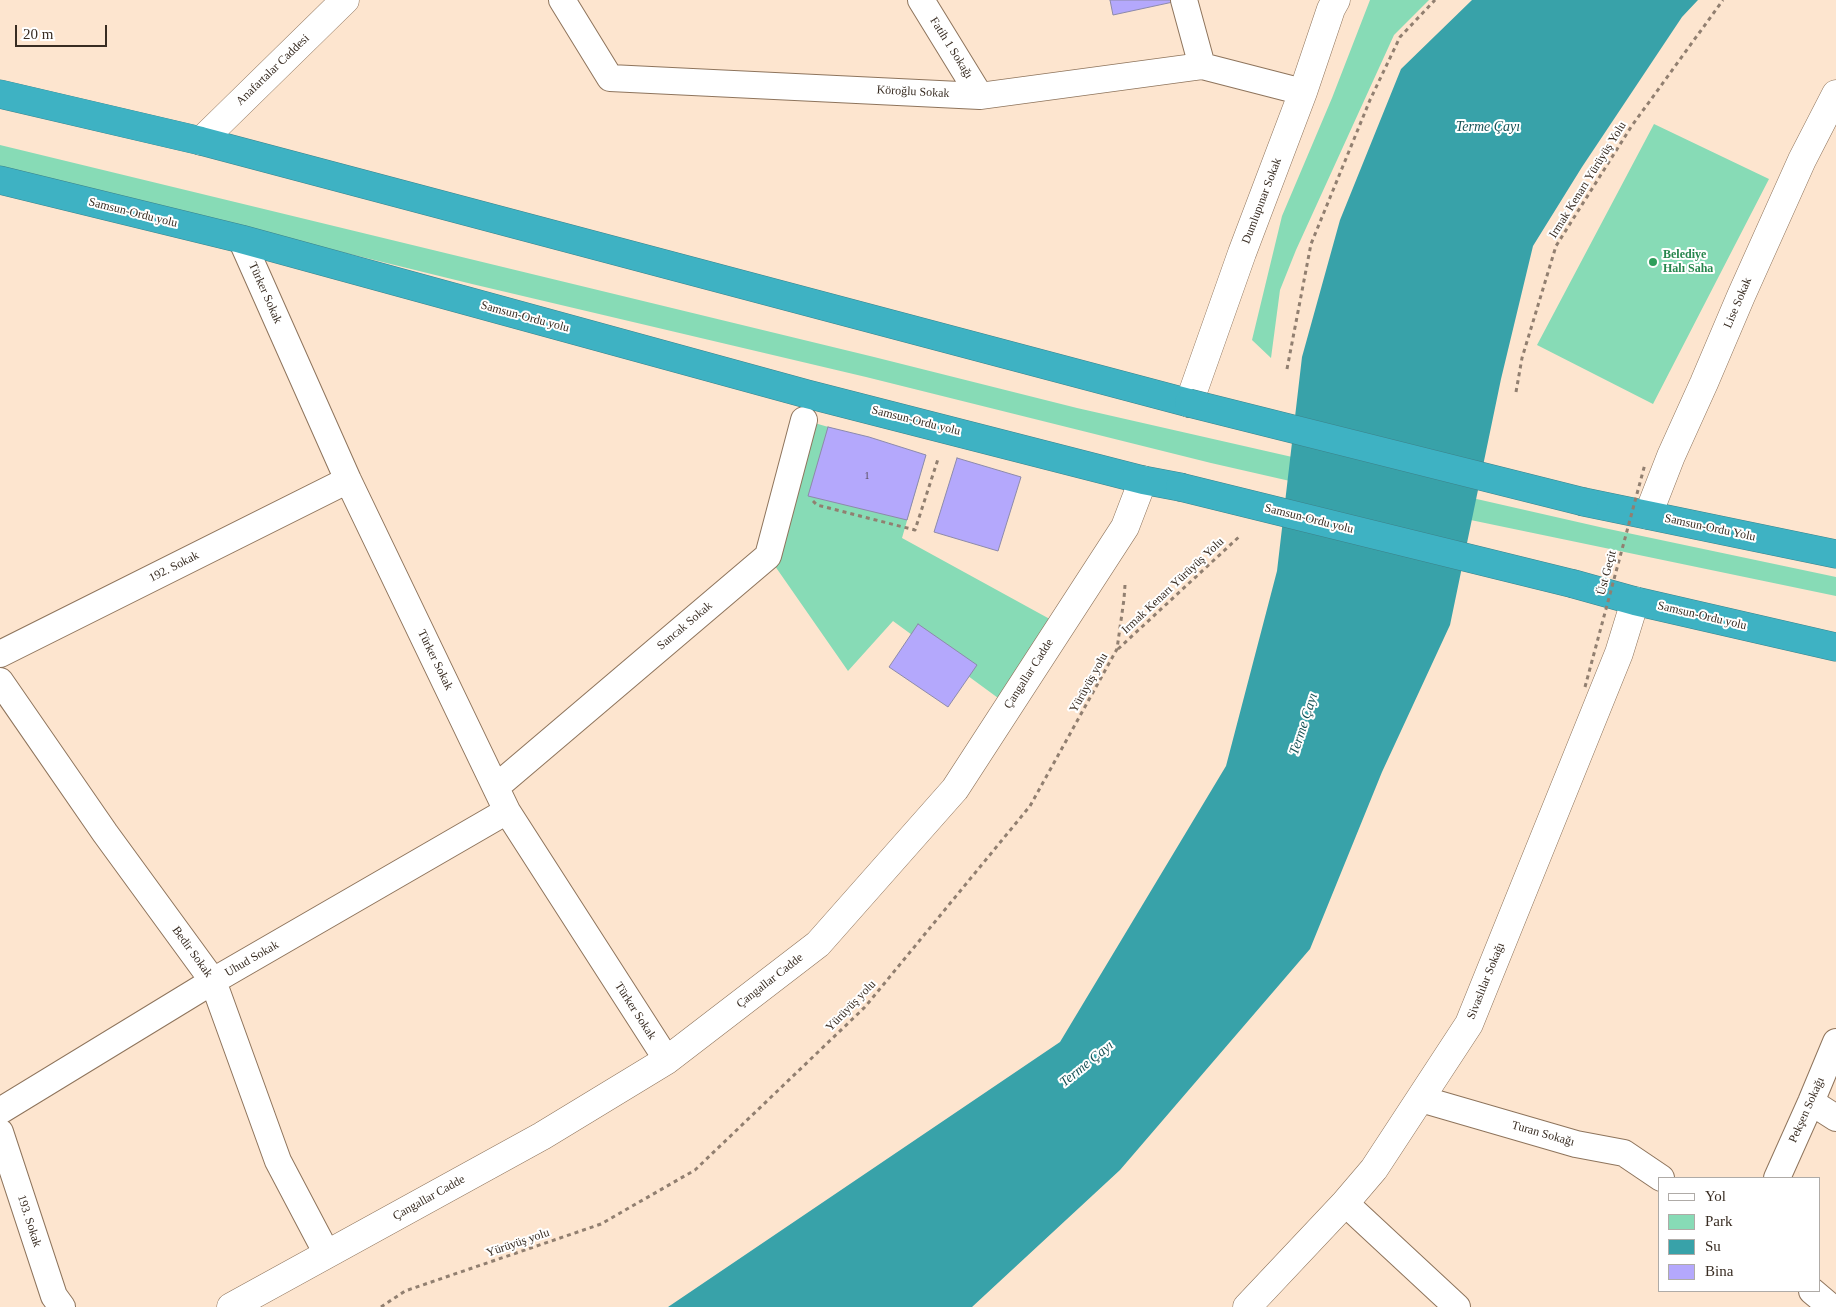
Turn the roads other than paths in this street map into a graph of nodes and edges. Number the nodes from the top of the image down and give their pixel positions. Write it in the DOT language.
graph roads {
  1 [pos="345,0"];
  2 [pos="562,0"];
  3 [pos="921,0"];
  4 [pos="1184,0"];
  5 [pos="1336,0"];
  6 [pos="1202,66"];
  7 [pos="1303,92"];
  8 [pos="0,94"];
  9 [pos="1836,94"];
  10 [pos="980,96"];
  11 [pos="201,141"];
  12 [pos="0,180"];
  13 [pos="241,240"];
  14 [pos="1190,403"];
  15 [pos="804,420"];
  16 [pos="348,480"];
  17 [pos="1142,480"];
  18 [pos="1648,515"];
  19 [pos="1836,554"];
  20 [pos="1635,601"];
  21 [pos="1836,647"];
  22 [pos="0,654"];
  23 [pos="0,681"];
  24 [pos="496,786"];
  25 [pos="507,812"];
  26 [pos="213,981"];
  27 [pos="1836,1042"];
  28 [pos="667,1060"];
  29 [pos="1421,1099"];
  30 [pos="1811,1102"];
  31 [pos="0,1111"];
  32 [pos="1836,1118"];
  33 [pos="0,1132"];
  34 [pos="1660,1177"];
  35 [pos="1777,1177"];
  36 [pos="1345,1203"];
  37 [pos="327,1254"];
  38 [pos="1813,1292"];
  39 [pos="62,1307"];
  40 [pos="231,1307"];
  41 [pos="1247,1307"];
  42 [pos="1456,1307"];
  43 [pos="1831,1307"];
  1 -- 11 [label="street, Anafartalar Caddesi"];
  2 -- 10 [label="street, Köroğlu Sokak"];
  3 -- 10 [label="street, Fatih 1 Sokağı"];
  4 -- 6 [label="street"];
  5 -- 7 [label="street, Dumlupınar Sokak"];
  6 -- 7 [label="street, Köroğlu Sokak"];
  6 -- 10 [label="street, Köroğlu Sokak"];
  7 -- 14 [label="street, Dumlupınar Sokak"];
  8 -- 11 [label="highway"];
  9 -- 18 [label="street, Lise Sokak"];
  11 -- 14 [label="highway"];
  12 -- 13 [label="highway, Samsun-Ordu yolu"];
  13 -- 16 [label="street, Türker Sokak"];
  13 -- 17 [label="highway, Samsun-Ordu yolu"];
  14 -- 18 [label="highway, Samsun-Ordu Yolu, bridge"];
  15 -- 24 [label="street, Sancak Sokak"];
  16 -- 22 [label="street, 192. Sokak"];
  16 -- 24 [label="street, Türker Sokak"];
  17 -- 20 [label="highway, Samsun-Ordu yolu, bridge"];
  17 -- 28 [label="street, Çangallar Cadde"];
  18 -- 19 [label="highway, Samsun-Ordu Yolu"];
  20 -- 21 [label="highway, Samsun-Ordu yolu"];
  20 -- 29 [label="street, Sivaslılar Sokağı"];
  23 -- 26 [label="street, Bedir Sokak"];
  24 -- 25 [label="street, Türker Sokak"];
  25 -- 26 [label="street, Uhud Sokak"];
  25 -- 28 [label="street, Türker Sokak"];
  26 -- 31 [label="street, Uhud Sokak"];
  26 -- 37 [label="street, Bedir Sokak"];
  27 -- 30 [label="street, Pekşen Sokağı"];
  28 -- 37 [label="street, Çangallar Cadde"];
  29 -- 34 [label="street, Turan Sokağı"];
  29 -- 36 [label="street, Sivaslılar Sokağı"];
  30 -- 32 [label="street"];
  30 -- 35 [label="street, Pekşen Sokağı"];
  33 -- 39 [label="street, 193. Sokak"];
  36 -- 41 [label="street, Sivaslılar Sokağı"];
  36 -- 42 [label="street"];
  37 -- 40 [label="street, Çangallar Cadde"];
  38 -- 43 [label="street"];
}
